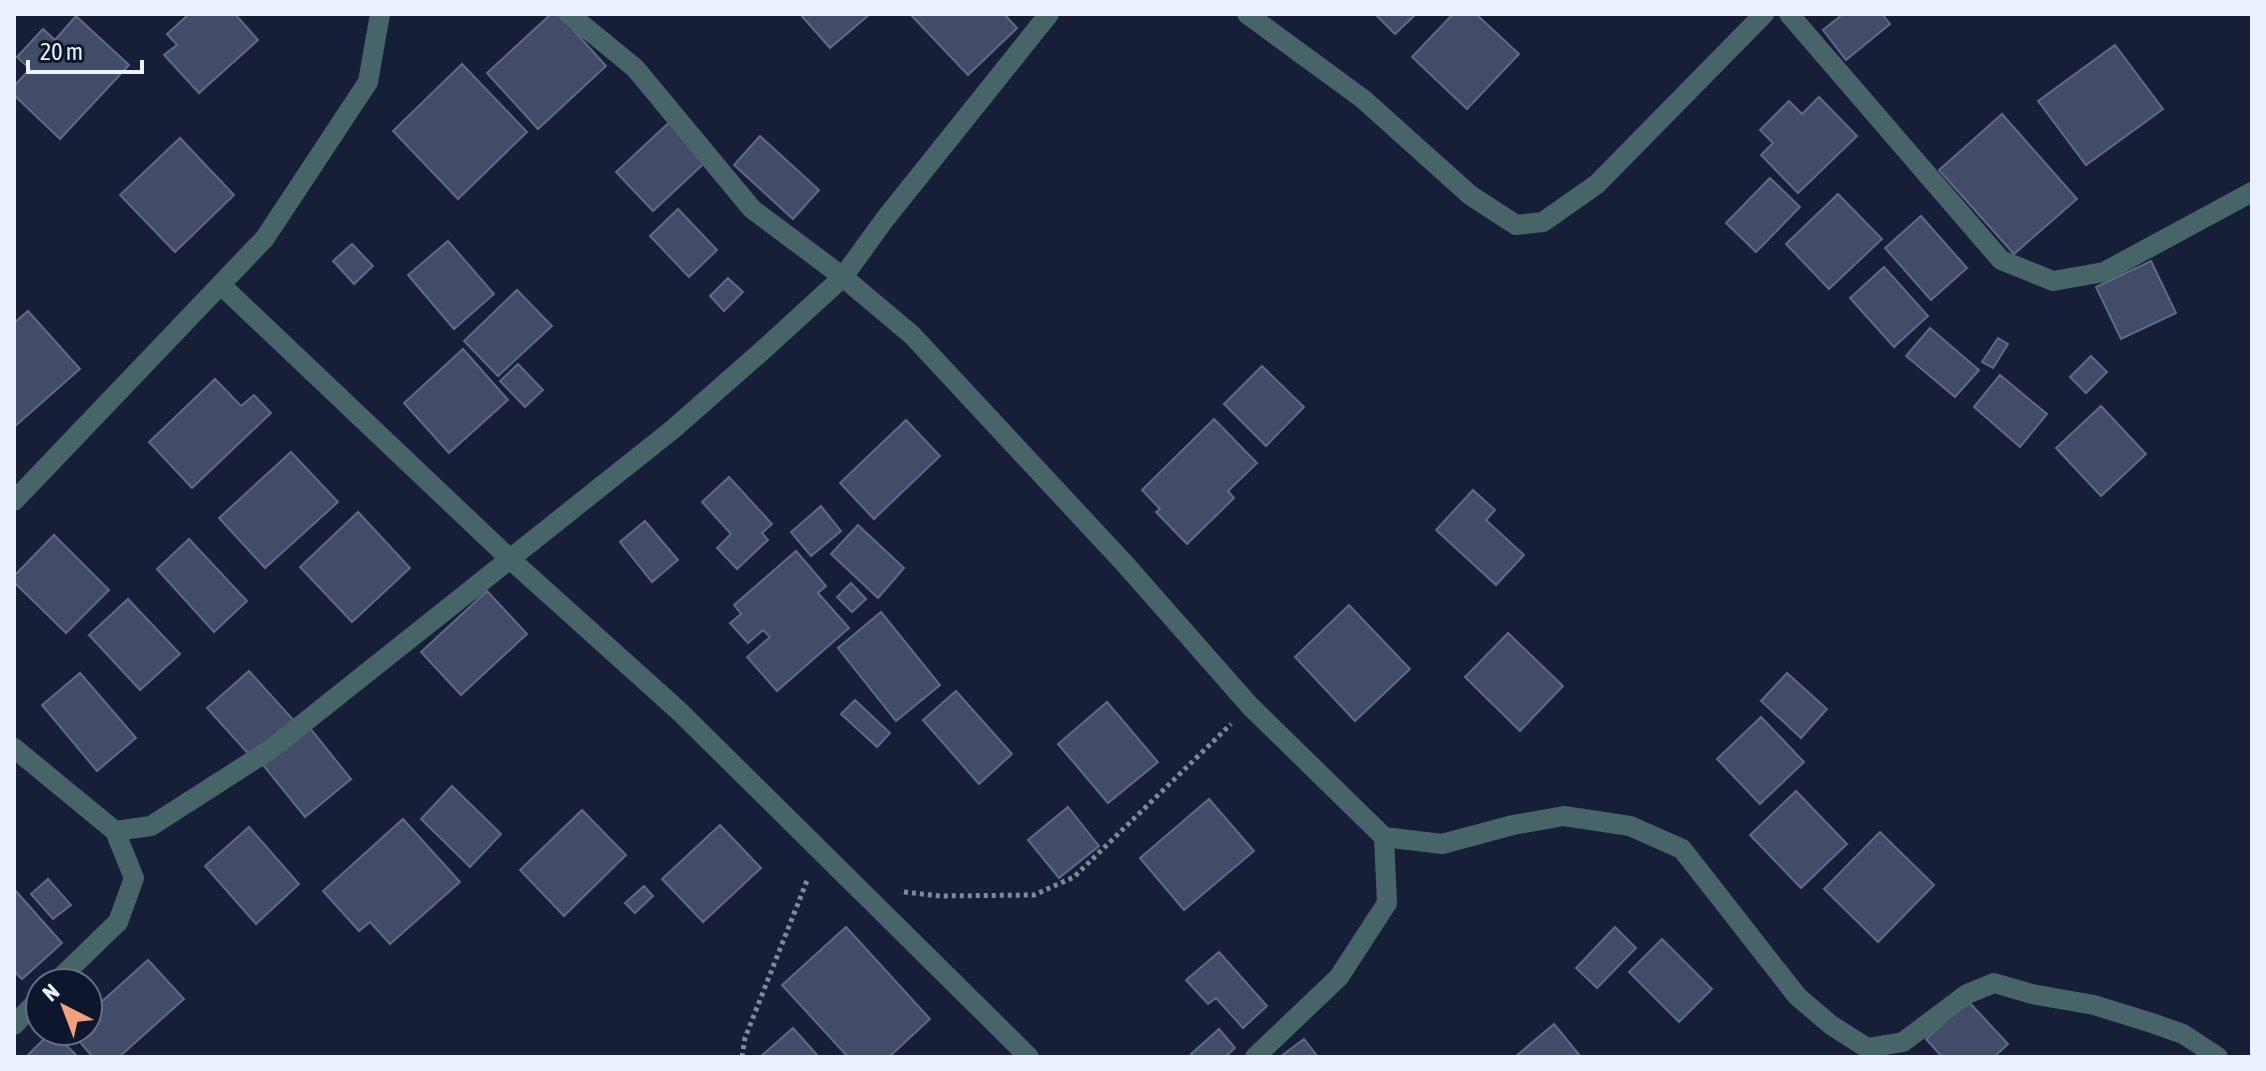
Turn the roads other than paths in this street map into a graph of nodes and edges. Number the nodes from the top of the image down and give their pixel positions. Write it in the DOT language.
graph roads {
  1 [pos="380,14"];
  2 [pos="569,14"];
  3 [pos="1049,14"];
  4 [pos="1247,14"];
  5 [pos="1764,14"];
  6 [pos="1789,14"];
  7 [pos="2252,192"];
  8 [pos="843,277"];
  9 [pos="221,285"];
  10 [pos="14,501"];
  11 [pos="510,559"];
  12 [pos="14,748"];
  13 [pos="115,831"];
  14 [pos="1384,837"];
  15 [pos="72,967"];
  16 [pos="1029,1057"];
  17 [pos="1255,1057"];
  18 [pos="2218,1057"];
  1 -- 9 [label="street"];
  2 -- 8 [label="street"];
  3 -- 8 [label="street"];
  4 -- 5 [label="street"];
  6 -- 7 [label="street"];
  8 -- 11 [label="street"];
  8 -- 14 [label="street"];
  9 -- 10 [label="street"];
  9 -- 11 [label="street"];
  11 -- 13 [label="street"];
  11 -- 16 [label="street"];
  12 -- 13 [label="street"];
  13 -- 15 [label="street"];
  14 -- 17 [label="street"];
  14 -- 18 [label="street"];
}
